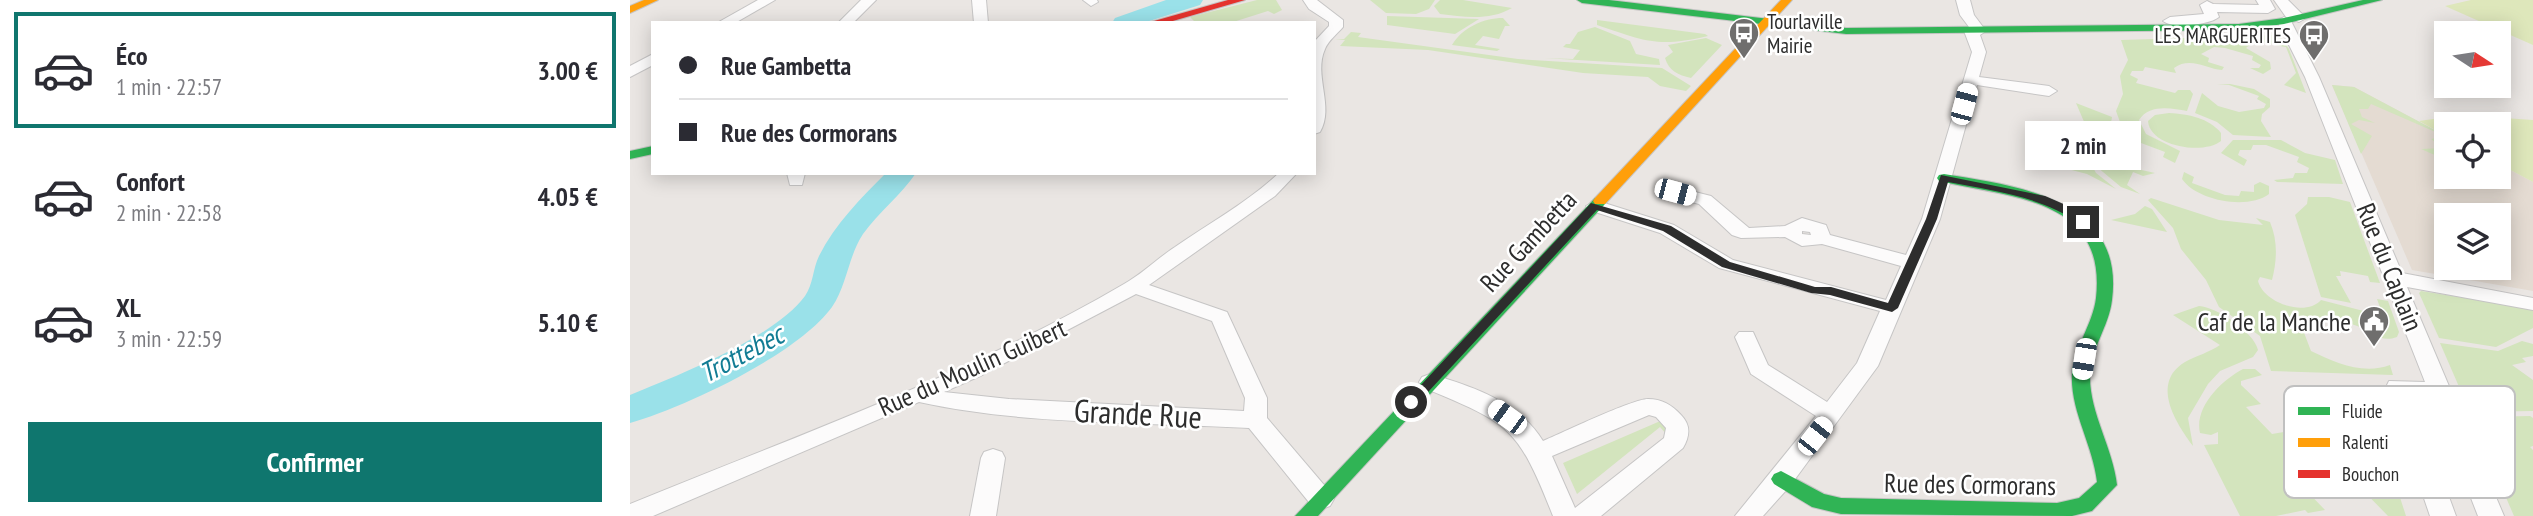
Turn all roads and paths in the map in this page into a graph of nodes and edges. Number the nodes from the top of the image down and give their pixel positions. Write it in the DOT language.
graph roads {
  1 [pos="653,0"];
  2 [pos="768,0"];
  3 [pos="869,0"];
  4 [pos="979,0"];
  5 [pos="1240,0"];
  6 [pos="1310,0"];
  7 [pos="1582,0"];
  8 [pos="1787,0"];
  9 [pos="1963,0"];
  10 [pos="2263,0"];
  11 [pos="2281,0"];
  12 [pos="2377,0"];
  13 [pos="2207,4"];
  14 [pos="630,10"];
  15 [pos="1183,19"];
  16 [pos="2291,20"];
  17 [pos="728,21"];
  18 [pos="847,21"];
  19 [pos="981,21"];
  20 [pos="2170,21"];
  21 [pos="1765,23"];
  22 [pos="1975,31"];
  23 [pos="1316,55"];
  24 [pos="651,59"];
  25 [pos="630,73"];
  26 [pos="1970,80"];
  27 [pos="1316,90"];
  28 [pos="2049,90"];
  29 [pos="1316,124"];
  30 [pos="651,150"];
  31 [pos="630,155"];
  32 [pos="1287,175"];
  33 [pos="1944,178"];
  34 [pos="1675,192"];
  35 [pos="1595,205"];
  36 [pos="1912,262"];
  37 [pos="2394,278"];
  38 [pos="1134,287"];
  39 [pos="2533,304"];
  40 [pos="1892,308"];
  41 [pos="1746,337"];
  42 [pos="1430,382"];
  43 [pos="2438,386"];
  44 [pos="918,394"];
  45 [pos="1832,415"];
  46 [pos="1255,420"];
  47 [pos="1539,453"];
  48 [pos="993,458"];
  49 [pos="1781,479"];
  50 [pos="2437,498"];
  51 [pos="2484,498"];
  52 [pos="1310,512"];
  53 [pos="630,515"];
  54 [pos="983,516"];
  55 [pos="1566,516"];
  56 [pos="1583,516"];
  57 [pos="1748,516"];
  58 [pos="2443,516"];
  59 [pos="2491,516"];
  1 -- 14 [label="street"];
  2 -- 17 [label="street"];
  3 -- 18 [label="street"];
  4 -- 19 [label="street"];
  5 -- 15 [label="street"];
  6 -- 23 [label="street"];
  7 -- 21 [label="street"];
  8 -- 21 [label="street, Rue Gambetta"];
  9 -- 22 [label="street"];
  10 -- 13 [label="street"];
  11 -- 16 [label="street, Rue du Caplain"];
  12 -- 16 [label="street"];
  13 -- 20 [label="street"];
  16 -- 22 [label="street"];
  16 -- 37 [label="street, Rue du Caplain"];
  21 -- 22 [label="street"];
  21 -- 35 [label="street, Rue Gambetta"];
  22 -- 26 [label="street"];
  24 -- 25 [label="street"];
  26 -- 28 [label="street"];
  26 -- 33 [label="street"];
  27 -- 29 [label="street"];
  30 -- 31 [label="street"];
  32 -- 38 [label="street, Rue du Moulin Guibert"];
  33 -- 36 [label="street"];
  33 -- 49 [label="street, Rue des Cormorans"];
  34 -- 36 [label="street"];
  35 -- 40 [label="street"];
  35 -- 42 [label="street, Rue Gambetta"];
  36 -- 40 [label="street"];
  37 -- 39 [label="street"];
  37 -- 43 [label="street, Rue du Caplain"];
  38 -- 44 [label="street, Rue du Moulin Guibert"];
  38 -- 46 [label="street"];
  40 -- 45 [label="street"];
  41 -- 45 [label="street"];
  42 -- 47 [label="street"];
  42 -- 52 [label="street, Rue Gambetta"];
  44 -- 46 [label="street, Grande Rue"];
  44 -- 53 [label="street, Rue du Moulin Guibert"];
  45 -- 49 [label="street"];
  46 -- 52 [label="street"];
  47 -- 55 [label="street"];
  47 -- 56 [label="street"];
  48 -- 54 [label="street"];
  49 -- 57 [label="street"];
  50 -- 58 [label="street"];
  51 -- 59 [label="street, Rue du Caplain"];
}
